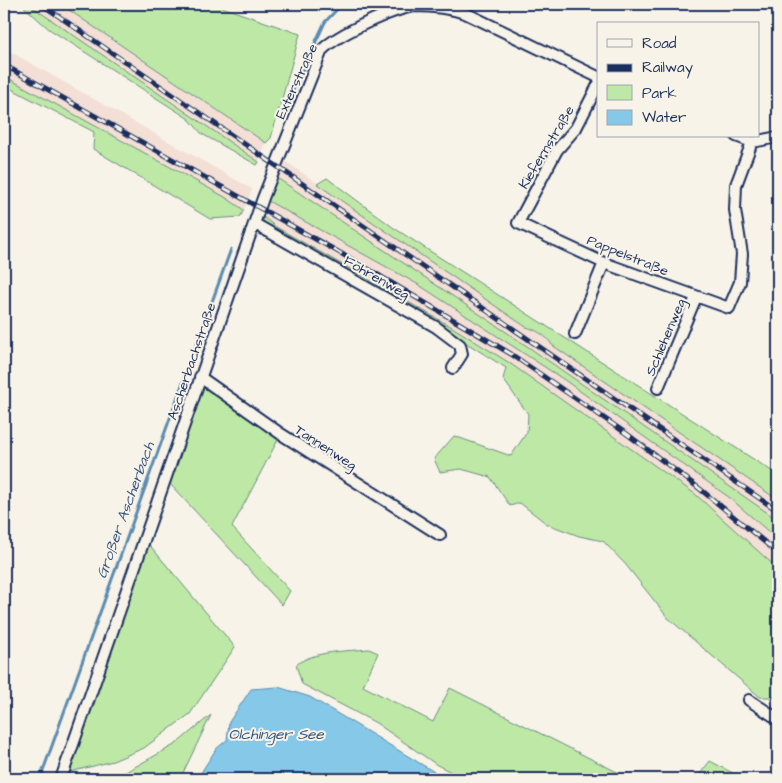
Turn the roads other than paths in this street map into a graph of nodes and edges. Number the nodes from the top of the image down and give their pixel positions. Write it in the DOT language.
graph roads {
  1 [pos="597,77"];
  2 [pos="597,87"];
  3 [pos="778,137"];
  4 [pos="741,138"];
  5 [pos="752,142"];
  6 [pos="280,152"];
  7 [pos="518,223"];
  8 [pos="255,224"];
  9 [pos="604,262"];
  10 [pos="696,297"];
  11 [pos="575,334"];
  12 [pos="453,368"];
  13 [pos="200,377"];
  14 [pos="658,388"];
  15 [pos="440,535"];
  16 [pos="749,700"];
  17 [pos="778,719"];
  18 [pos="61,779"];
  1 -- 6 [label="street, Exterstraße"];
  2 -- 7 [label="street, Kiefernstraße"];
  3 -- 5 [label="street"];
  4 -- 5 [label="street"];
  5 -- 10 [label="street, Pappelstraße"];
  6 -- 8 [label="street, Ascherbachstraße"];
  7 -- 9 [label="street, Pappelstraße"];
  8 -- 12 [label="street, Föhrenweg"];
  8 -- 13 [label="street, Ascherbachstraße"];
  9 -- 10 [label="street, Pappelstraße"];
  9 -- 11 [label="street"];
  10 -- 14 [label="street, Schlehenweg"];
  13 -- 15 [label="street, Tannenweg"];
  13 -- 18 [label="street, Ascherbachstraße"];
  16 -- 17 [label="street"];
}
